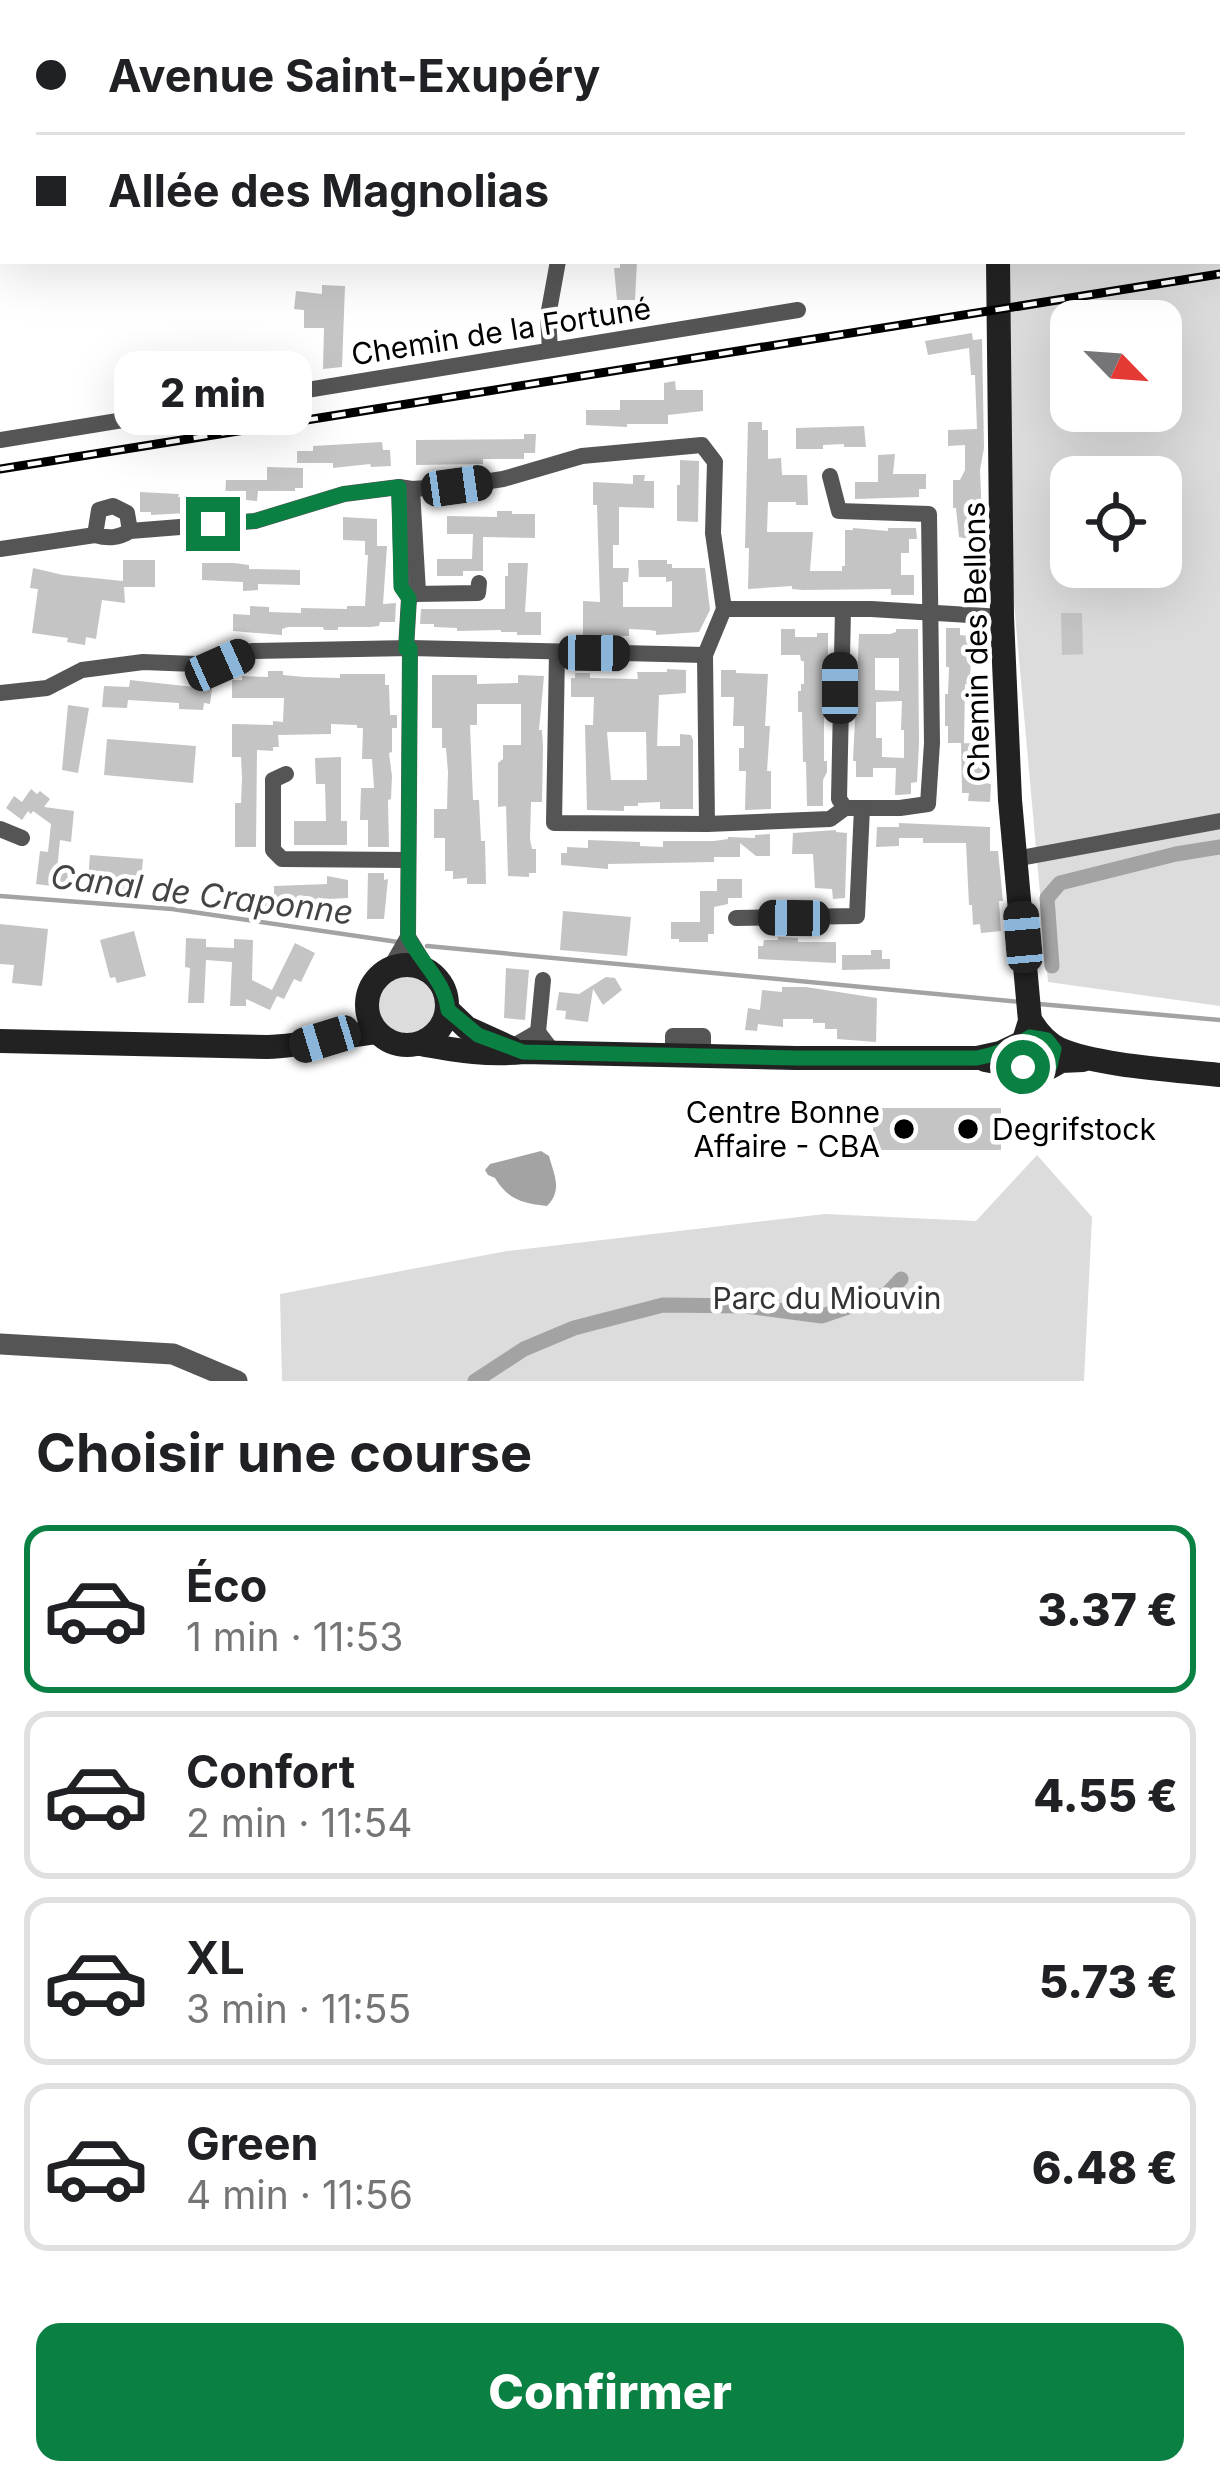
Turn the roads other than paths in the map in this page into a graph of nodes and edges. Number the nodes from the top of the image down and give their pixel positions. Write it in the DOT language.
graph roads {
  1 [pos="557,264"];
  2 [pos="998,264"];
  3 [pos="798,310"];
  4 [pos="550,350"];
  5 [pos="0,440"];
  6 [pos="830,476"];
  7 [pos="405,488"];
  8 [pos="130,531"];
  9 [pos="95,535"];
  10 [pos="0,549"];
  11 [pos="479,584"];
  12 [pos="412,596"];
  13 [pos="724,609"];
  14 [pos="843,609"];
  15 [pos="930,610"];
  16 [pos="1002,616"];
  17 [pos="408,648"];
  18 [pos="557,652"];
  19 [pos="705,656"];
  20 [pos="0,693"];
  21 [pos="286,773"];
  22 [pos="853,808"];
  23 [pos="1220,821"];
  24 [pos="707,824"];
  25 [pos="0,829"];
  26 [pos="22,838"];
  27 [pos="407,860"];
  28 [pos="1016,860"];
  29 [pos="736,918"];
  30 [pos="408,937"];
  31 [pos="389,970"];
  32 [pos="429,971"];
  33 [pos="543,980"];
  34 [pos="367,1003"];
  35 [pos="448,1010"];
  36 [pos="377,1032"];
  37 [pos="325,1039"];
  38 [pos="0,1041"];
  39 [pos="420,1044"];
  40 [pos="524,1044"];
  41 [pos="1034,1046"];
  42 [pos="1220,1075"];
  43 [pos="0,1344"];
  44 [pos="237,1381"];
  1 -- 4 [label="street"];
  2 -- 16 [label="main road, Chemin des Bellons"];
  3 -- 4 [label="street, Chemin de la Fortuné"];
  4 -- 5 [label="street, Chemin de la Fortuné"];
  6 -- 15 [label="street"];
  7 -- 8 [label="street"];
  7 -- 12 [label="street"];
  7 -- 13 [label="street"];
  8 -- 9 [label="street"];
  8 -- 9 [label="street"];
  9 -- 10 [label="street"];
  11 -- 12 [label="street"];
  12 -- 17 [label="street"];
  13 -- 14 [label="street"];
  13 -- 19 [label="street"];
  14 -- 15 [label="street"];
  14 -- 22 [label="street"];
  15 -- 16 [label="street"];
  15 -- 22 [label="street"];
  16 -- 28 [label="main road, Chemin des Bellons"];
  17 -- 18 [label="street"];
  17 -- 20 [label="street"];
  17 -- 27 [label="street"];
  18 -- 19 [label="street"];
  18 -- 24 [label="street"];
  19 -- 24 [label="street"];
  21 -- 27 [label="street"];
  22 -- 24 [label="street"];
  22 -- 29 [label="street"];
  23 -- 28 [label="street"];
  25 -- 26 [label="street"];
  27 -- 30 [label="street"];
  28 -- 41 [label="main road, Chemin des Bellons"];
  30 -- 31 [label="street"];
  30 -- 32 [label="street"];
  31 -- 32 [label="main road"];
  31 -- 34 [label="main road"];
  32 -- 35 [label="main road"];
  33 -- 40 [label="street"];
  34 -- 36 [label="main road"];
  34 -- 37 [label="main road"];
  35 -- 39 [label="main road"];
  35 -- 40 [label="main road"];
  36 -- 37 [label="main road"];
  36 -- 39 [label="main road"];
  37 -- 38 [label="main road"];
  39 -- 40 [label="main road"];
  40 -- 41 [label="main road"];
  41 -- 42 [label="main road"];
  43 -- 44 [label="street"];
}
